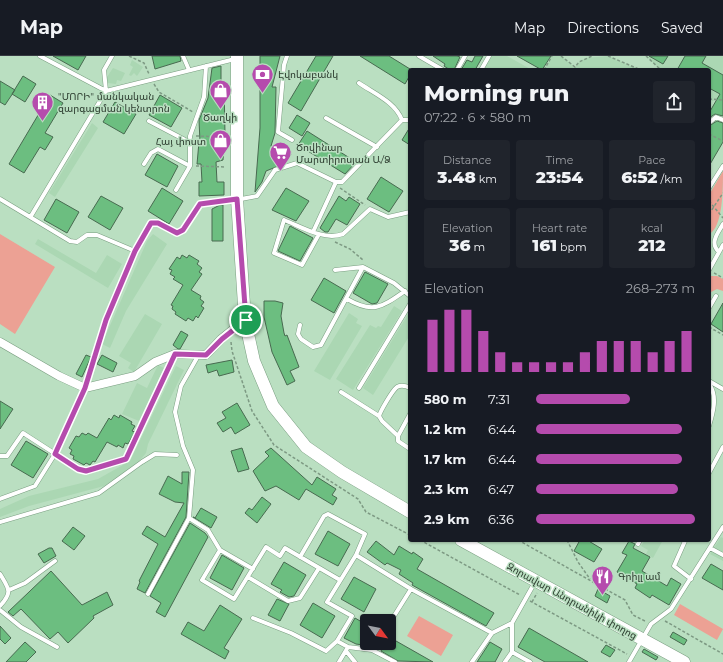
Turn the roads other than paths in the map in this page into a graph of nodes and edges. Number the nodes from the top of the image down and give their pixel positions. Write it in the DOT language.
graph roads {
  1 [pos="40,56"];
  2 [pos="112,56"];
  3 [pos="183,56"];
  4 [pos="287,56"];
  5 [pos="419,56"];
  6 [pos="431,56"];
  7 [pos="465,56"];
  8 [pos="490,56"];
  9 [pos="240,57"];
  10 [pos="428,61"];
  11 [pos="206,66"];
  12 [pos="440,68"];
  13 [pos="458,68"];
  14 [pos="482,68"];
  15 [pos="189,70"];
  16 [pos="359,83"];
  17 [pos="106,91"];
  18 [pos="326,118"];
  19 [pos="402,120"];
  20 [pos="408,120"];
  21 [pos="723,120"];
  22 [pos="149,121"];
  23 [pos="711,121"];
  24 [pos="292,140"];
  25 [pos="189,142"];
  26 [pos="377,147"];
  27 [pos="144,164"];
  28 [pos="190,166"];
  29 [pos="723,166"];
  30 [pos="336,182"];
  31 [pos="711,185"];
  32 [pos="176,190"];
  33 [pos="0,199"];
  34 [pos="239,199"];
  35 [pos="408,212"];
  36 [pos="31,216"];
  37 [pos="723,224"];
  38 [pos="313,232"];
  39 [pos="319,234"];
  40 [pos="723,245"];
  41 [pos="135,251"];
  42 [pos="719,252"];
  43 [pos="711,266"];
  44 [pos="363,267"];
  45 [pos="335,270"];
  46 [pos="405,292"];
  47 [pos="408,294"];
  48 [pos="716,296"];
  49 [pos="347,299"];
  50 [pos="711,305"];
  51 [pos="408,307"];
  52 [pos="248,318"];
  53 [pos="300,325"];
  54 [pos="0,342"];
  55 [pos="175,354"];
  56 [pos="198,356"];
  57 [pos="711,384"];
  58 [pos="711,386"];
  59 [pos="85,388"];
  60 [pos="359,388"];
  61 [pos="408,388"];
  62 [pos="723,389"];
  63 [pos="341,392"];
  64 [pos="379,416"];
  65 [pos="711,417"];
  66 [pos="408,418"];
  67 [pos="398,436"];
  68 [pos="723,447"];
  69 [pos="408,448"];
  70 [pos="55,454"];
  71 [pos="177,455"];
  72 [pos="0,456"];
  73 [pos="711,469"];
  74 [pos="0,499"];
  75 [pos="408,505"];
  76 [pos="408,511"];
  77 [pos="189,518"];
  78 [pos="0,522"];
  79 [pos="723,528"];
  80 [pos="465,542"];
  81 [pos="475,542"];
  82 [pos="685,542"];
  83 [pos="710,548"];
  84 [pos="220,550"];
  85 [pos="356,555"];
  86 [pos="723,555"];
  87 [pos="300,557"];
  88 [pos="56,561"];
  89 [pos="318,568"];
  90 [pos="252,569"];
  91 [pos="0,574"];
  92 [pos="248,577"];
  93 [pos="691,578"];
  94 [pos="340,580"];
  95 [pos="538,582"];
  96 [pos="411,589"];
  97 [pos="9,590"];
  98 [pos="148,594"];
  99 [pos="0,606"];
  100 [pos="0,610"];
  101 [pos="395,614"];
  102 [pos="253,618"];
  103 [pos="512,623"];
  104 [pos="492,633"];
  105 [pos="644,638"];
  106 [pos="338,641"];
  107 [pos="57,647"];
  108 [pos="347,649"];
  109 [pos="360,650"];
  110 [pos="372,650"];
  111 [pos="512,652"];
  112 [pos="339,662"];
  113 [pos="355,662"];
  114 [pos="395,662"];
  115 [pos="472,662"];
  116 [pos="505,662"];
  117 [pos="530,662"];
  118 [pos="629,662"];
  119 [pos="684,662"];
  120 [pos="692,662"];
  1 -- 17 [label="lane"];
  2 -- 17 [label="lane"];
  3 -- 15 [label="lane"];
  4 -- 24 [label="lane"];
  5 -- 10 [label="lane"];
  6 -- 10 [label="lane"];
  7 -- 13 [label="lane"];
  8 -- 14 [label="lane"];
  9 -- 11 [label="lane"];
  9 -- 34 [label="main road"];
  10 -- 12 [label="lane"];
  11 -- 15 [label="lane"];
  11 -- 25 [label="lane"];
  15 -- 17 [label="lane"];
  16 -- 19 [label="lane"];
  17 -- 36 [label="lane"];
  18 -- 26 [label="lane"];
  19 -- 20 [label="lane"];
  19 -- 26 [label="lane"];
  21 -- 23 [label="lane"];
  22 -- 25 [label="lane"];
  25 -- 28 [label="lane"];
  26 -- 30 [label="lane"];
  27 -- 28 [label="lane"];
  28 -- 32 [label="lane"];
  29 -- 31 [label="lane"];
  30 -- 34 [label="lane"];
  30 -- 38 [label="lane"];
  33 -- 36 [label="lane"];
  34 -- 41 [label="lane"];
  34 -- 52 [label="main road"];
  35 -- 39 [label="lane"];
  36 -- 41 [label="lane"];
  37 -- 42 [label="lane"];
  38 -- 39 [label="lane"];
  38 -- 39 [label="lane"];
  40 -- 42 [label="lane"];
  41 -- 59 [label="lane"];
  42 -- 43 [label="lane"];
  44 -- 45 [label="lane"];
  44 -- 46 [label="lane"];
  44 -- 49 [label="lane"];
  46 -- 47 [label="lane"];
  46 -- 49 [label="lane"];
  48 -- 50 [label="lane"];
  49 -- 53 [label="lane"];
  51 -- 60 [label="lane"];
  52 -- 56 [label="street"];
  52 -- 75 [label="main road"];
  52 -- 76 [label="main road"];
  54 -- 59 [label="street"];
  55 -- 56 [label="street"];
  55 -- 59 [label="street"];
  55 -- 70 [label="lane"];
  56 -- 77 [label="lane"];
  57 -- 62 [label="lane"];
  58 -- 65 [label="lane"];
  59 -- 70 [label="lane"];
  61 -- 64 [label="lane"];
  63 -- 64 [label="lane"];
  64 -- 67 [label="lane"];
  66 -- 67 [label="lane"];
  67 -- 69 [label="lane"];
  68 -- 73 [label="lane"];
  70 -- 72 [label="lane"];
  70 -- 74 [label="lane"];
  71 -- 78 [label="lane"];
  77 -- 84 [label="lane"];
  77 -- 98 [label="lane"];
  79 -- 83 [label="lane"];
  80 -- 95 [label="main road, Զորավար Անդրանիկի փողոց"];
  81 -- 95 [label="main road, Զորավար Անդրանիկի փողոց"];
  82 -- 93 [label="lane"];
  83 -- 86 [label="lane"];
  83 -- 93 [label="lane"];
  84 -- 90 [label="lane"];
  84 -- 92 [label="lane"];
  85 -- 87 [label="lane"];
  85 -- 94 [label="lane"];
  85 -- 96 [label="lane"];
  87 -- 89 [label="lane"];
  87 -- 90 [label="lane"];
  88 -- 97 [label="lane"];
  89 -- 92 [label="lane"];
  89 -- 94 [label="lane"];
  90 -- 92 [label="lane"];
  91 -- 97 [label="lane"];
  93 -- 105 [label="lane"];
  94 -- 106 [label="lane"];
  95 -- 103 [label="lane"];
  95 -- 105 [label="main road, Զորավար Անդրանիկի փողոց"];
  96 -- 101 [label="lane"];
  96 -- 104 [label="lane"];
  97 -- 99 [label="lane"];
  100 -- 107 [label="lane"];
  102 -- 106 [label="lane"];
  103 -- 104 [label="lane"];
  103 -- 111 [label="lane"];
  104 -- 115 [label="lane"];
  105 -- 118 [label="lane"];
  105 -- 119 [label="main road, Զորավար Անդրանիկի փողոց"];
  105 -- 120 [label="main road, Զորավար Անդրանիկի փողոց"];
  106 -- 108 [label="lane"];
  108 -- 109 [label="lane"];
  108 -- 112 [label="lane"];
  108 -- 113 [label="lane"];
  110 -- 114 [label="lane"];
  111 -- 116 [label="lane"];
  111 -- 117 [label="lane"];
}
